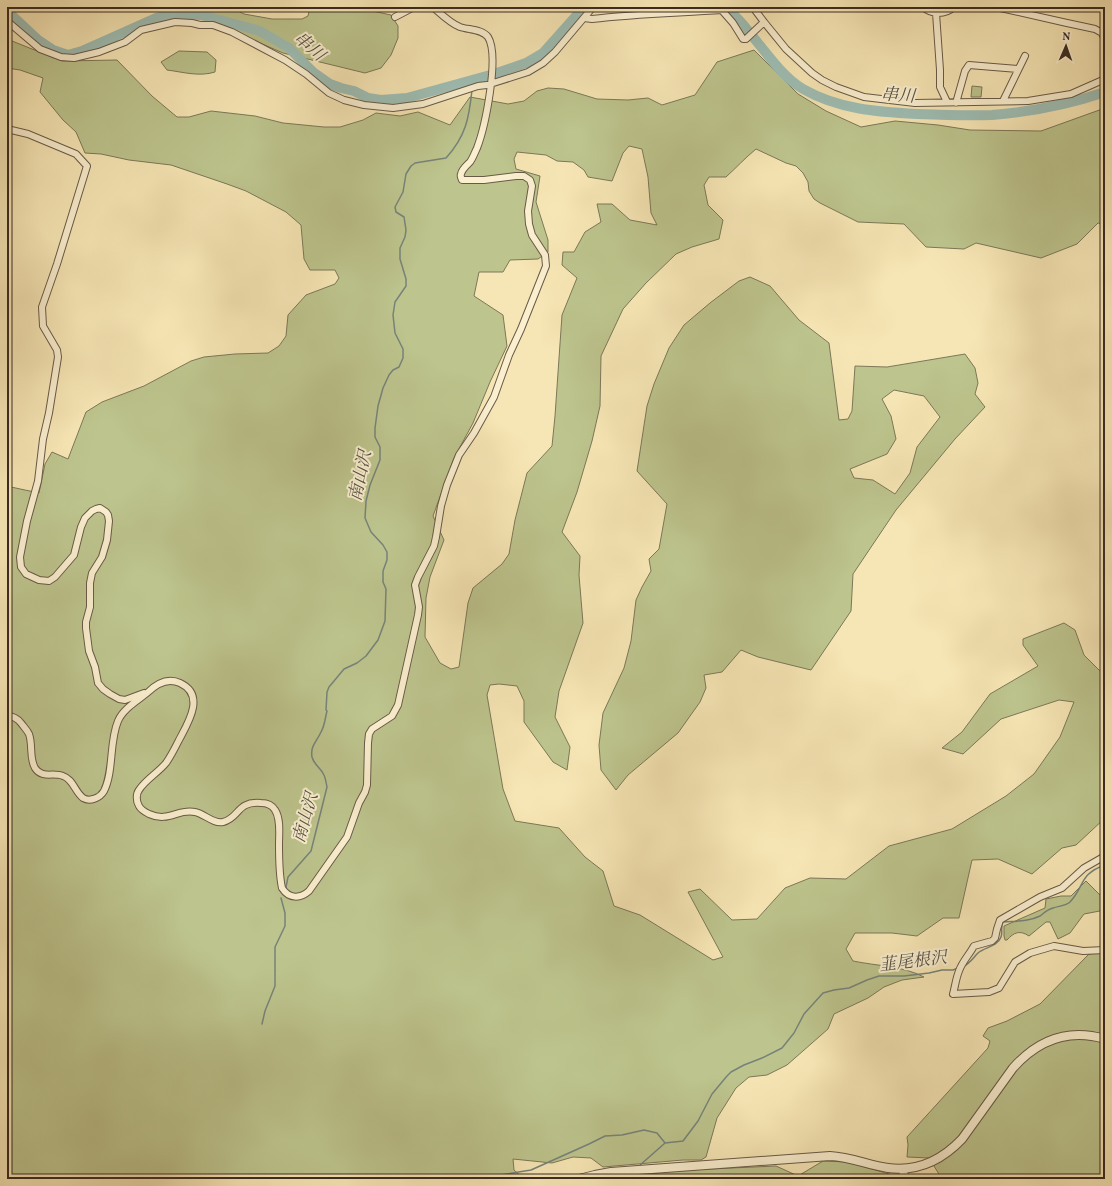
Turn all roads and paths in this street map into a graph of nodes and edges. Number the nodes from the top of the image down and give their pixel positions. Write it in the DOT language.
graph roads {
  1 [pos="414,7"];
  2 [pos="433,7"];
  3 [pos="593,7"];
  4 [pos="754,7"];
  5 [pos="923,7"];
  6 [pos="954,7"];
  7 [pos="996,7"];
  8 [pos="720,9"];
  9 [pos="936,13"];
  10 [pos="394,17"];
  11 [pos="584,18"];
  12 [pos="7,21"];
  13 [pos="763,23"];
  14 [pos="1105,40"];
  15 [pos="1025,56"];
  16 [pos="1018,69"];
  17 [pos="1105,79"];
  18 [pos="491,82"];
  19 [pos="1003,101"];
  20 [pos="947,102"];
  21 [pos="956,102"];
  22 [pos="7,129"];
  23 [pos="149,691"];
  24 [pos="7,716"];
  25 [pos="1105,856"];
  26 [pos="1105,950"];
  27 [pos="1105,1039"];
  28 [pos="904,1169"];
  29 [pos="579,1179"];
  30 [pos="903,1179"];
  1 -- 10 [label="street"];
  2 -- 18 [label="street"];
  3 -- 11 [label="street"];
  4 -- 13 [label="street"];
  5 -- 9 [label="street"];
  6 -- 9 [label="street"];
  7 -- 14 [label="street"];
  8 -- 11 [label="street"];
  8 -- 13 [label="street"];
  9 -- 20 [label="street"];
  11 -- 18 [label="street"];
  12 -- 18 [label="street"];
  13 -- 20 [label="street"];
  15 -- 16 [label="street"];
  16 -- 19 [label="street"];
  16 -- 21 [label="street"];
  17 -- 19 [label="street"];
  18 -- 23 [label="street"];
  19 -- 21 [label="street"];
  20 -- 21 [label="street"];
  22 -- 23 [label="street"];
  23 -- 24 [label="street"];
  25 -- 26 [label="street"];
  27 -- 28 [label="street"];
  28 -- 29 [label="street"];
  28 -- 30 [label="street"];
}
